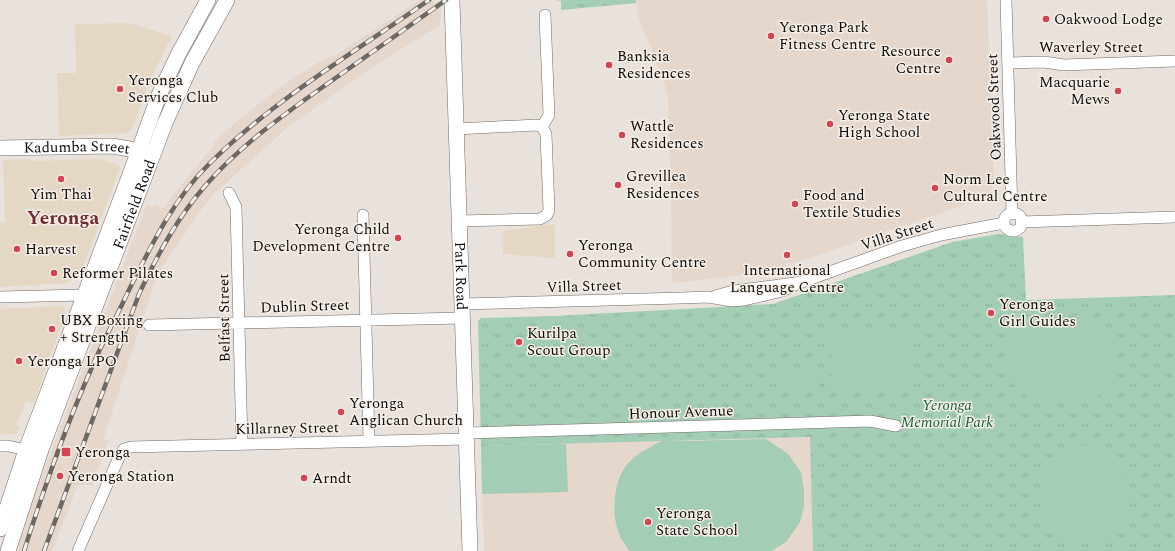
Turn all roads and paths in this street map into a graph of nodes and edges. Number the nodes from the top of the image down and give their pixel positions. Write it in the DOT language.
graph roads {
  1 [pos="208,0"];
  2 [pos="226,0"];
  3 [pos="452,0"];
  4 [pos="1006,0"];
  5 [pos="545,15"];
  6 [pos="1175,61"];
  7 [pos="1008,63"];
  8 [pos="542,127"];
  9 [pos="456,129"];
  10 [pos="0,148"];
  11 [pos="145,155"];
  12 [pos="229,192"];
  13 [pos="1012,214"];
  14 [pos="363,215"];
  15 [pos="1175,217"];
  16 [pos="459,221"];
  17 [pos="1021,222"];
  18 [pos="1004,223"];
  19 [pos="84,295"];
  20 [pos="0,297"];
  21 [pos="462,311"];
  22 [pos="366,320"];
  23 [pos="239,323"];
  24 [pos="149,325"];
  25 [pos="896,426"];
  26 [pos="467,436"];
  27 [pos="369,441"];
  28 [pos="242,445"];
  29 [pos="0,446"];
  30 [pos="26,450"];
  31 [pos="0,529"];
  32 [pos="8,551"];
  33 [pos="78,551"];
  34 [pos="470,551"];
  1 -- 11 [label="main road, Fairfield Road"];
  2 -- 11 [label="main road, Fairfield Road"];
  3 -- 9 [label="main road, Park Road"];
  4 -- 7 [label="street, Oakwood Street"];
  5 -- 8 [label="street"];
  6 -- 7 [label="street, Waverley Street"];
  7 -- 13 [label="street, Oakwood Street"];
  8 -- 9 [label="street"];
  8 -- 16 [label="street"];
  9 -- 16 [label="main road, Park Road"];
  10 -- 11 [label="main road, Kadumba Street"];
  11 -- 19 [label="main road, Fairfield Road"];
  11 -- 32 [label="main road, Fairfield Road"];
  12 -- 23 [label="street, Belfast Street"];
  13 -- 17 [label="street"];
  13 -- 18 [label="street"];
  14 -- 22 [label="street"];
  15 -- 17 [label="street"];
  16 -- 21 [label="main road, Park Road"];
  17 -- 18 [label="street"];
  18 -- 21 [label="street, Villa Street"];
  19 -- 20 [label="street"];
  19 -- 30 [label="main road, Fairfield Road"];
  21 -- 22 [label="street, Dublin Street"];
  21 -- 26 [label="main road, Park Road"];
  22 -- 23 [label="street, Dublin Street"];
  22 -- 27 [label="street"];
  23 -- 24 [label="street, Dublin Street"];
  23 -- 28 [label="street, Belfast Street"];
  25 -- 26 [label="street, Honour Avenue"];
  26 -- 27 [label="street, Killarney Street"];
  26 -- 34 [label="main road, Park Road"];
  27 -- 28 [label="street, Killarney Street"];
  28 -- 33 [label="street, Killarney Street"];
  29 -- 30 [label="street"];
  30 -- 31 [label="main road, Fairfield Road"];
}
